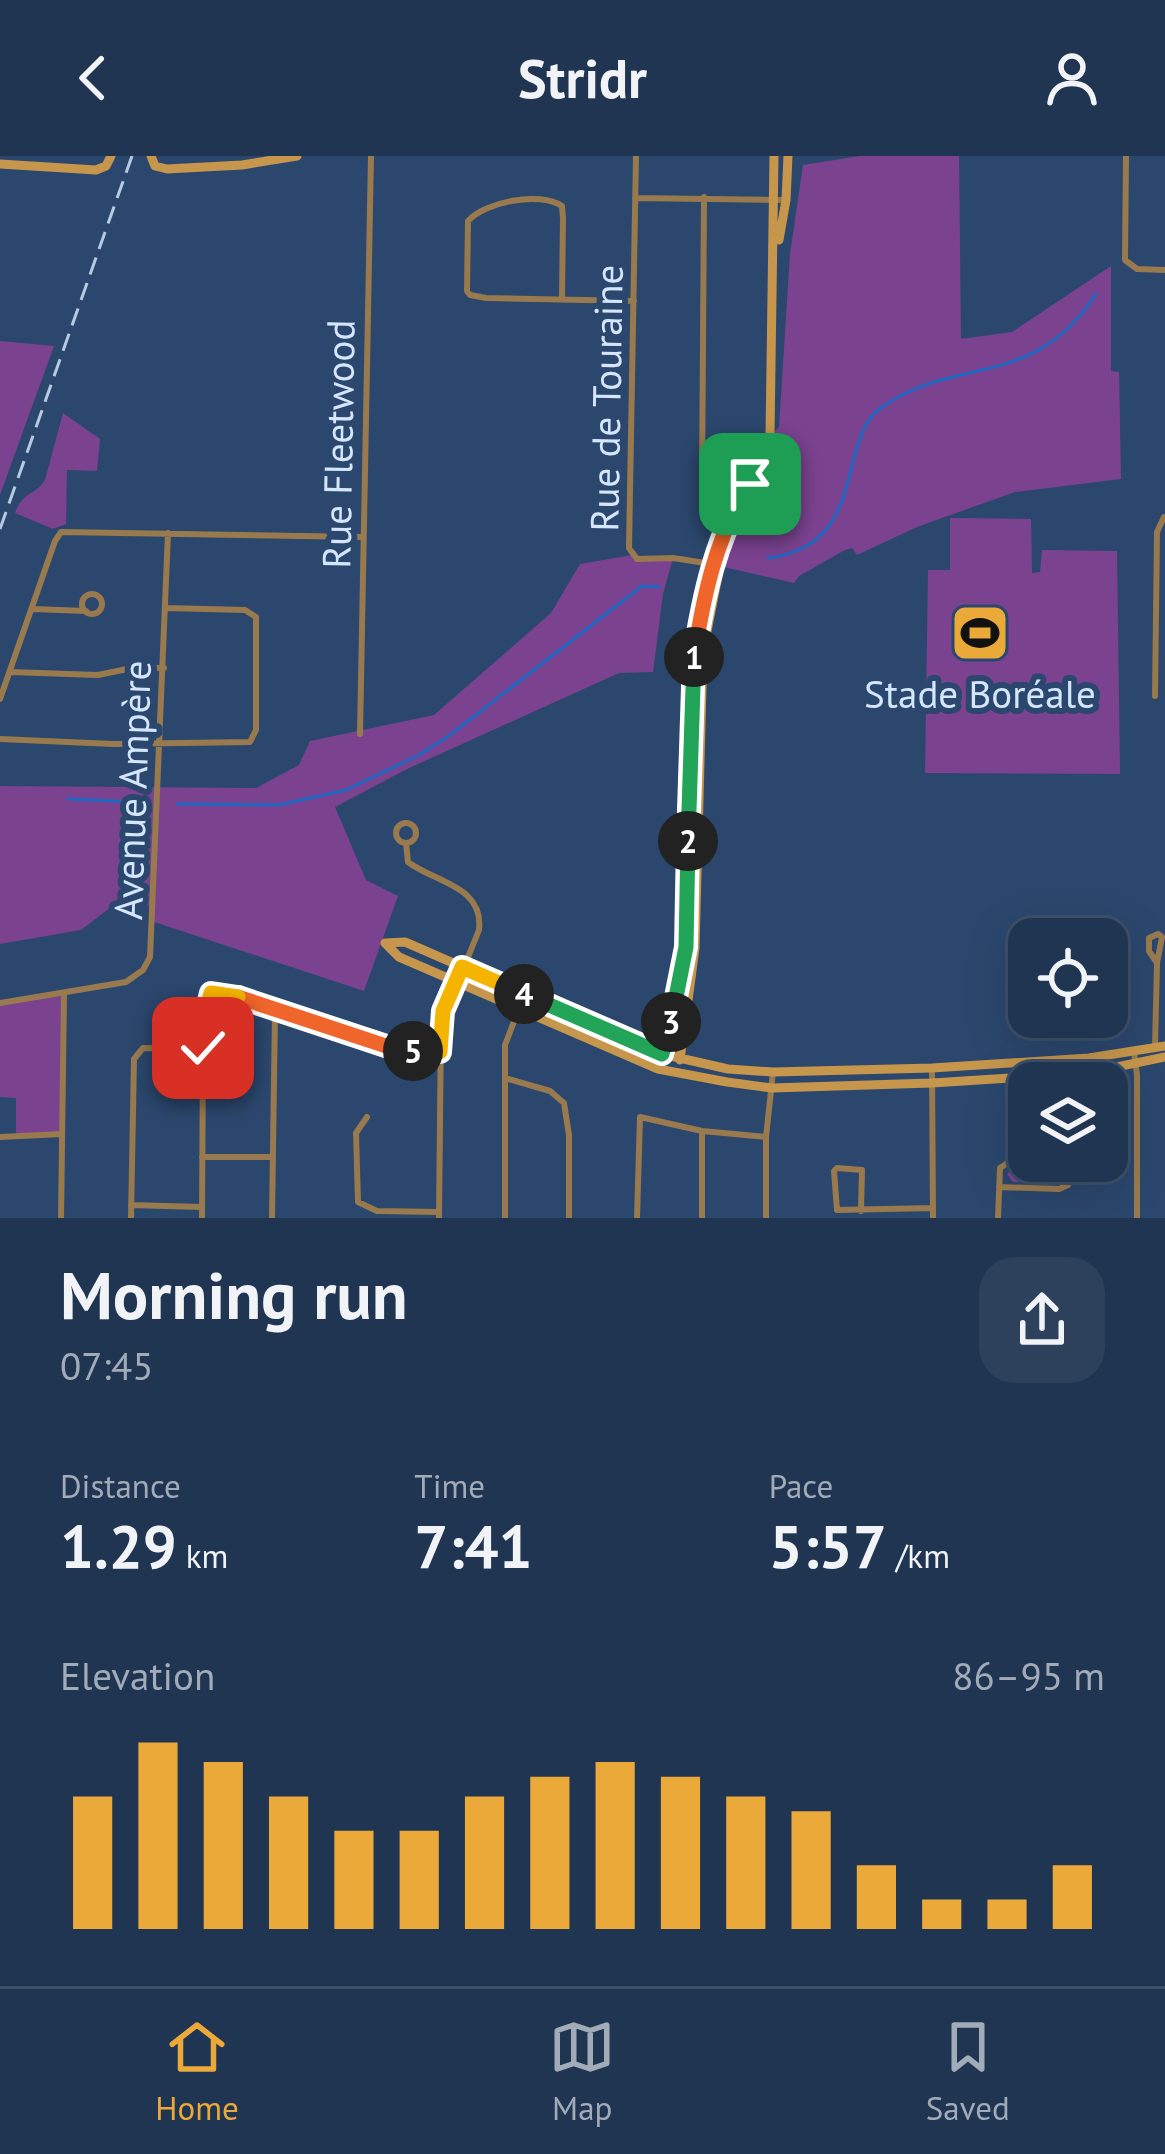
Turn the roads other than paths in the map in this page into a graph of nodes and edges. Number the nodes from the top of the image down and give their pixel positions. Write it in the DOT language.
graph roads {
  1 [pos="111,156"];
  2 [pos="151,156"];
  3 [pos="298,156"];
  4 [pos="371,156"];
  5 [pos="636,156"];
  6 [pos="775,156"];
  7 [pos="788,156"];
  8 [pos="1126,156"];
  9 [pos="0,164"];
  10 [pos="704,197"];
  11 [pos="635,198"];
  12 [pos="774,200"];
  13 [pos="786,200"];
  14 [pos="776,256"];
  15 [pos="1165,270"];
  16 [pos="562,298"];
  17 [pos="634,301"];
  18 [pos="738,502"];
  19 [pos="1164,517"];
  20 [pos="168,533"];
  21 [pos="363,538"];
  22 [pos="716,565"];
  23 [pos="1155,586"];
  24 [pos="1165,586"];
  25 [pos="166,608"];
  26 [pos="32,609"];
  27 [pos="86,611"];
  28 [pos="164,668"];
  29 [pos="10,672"];
  30 [pos="1155,697"];
  31 [pos="0,699"];
  32 [pos="360,734"];
  33 [pos="0,739"];
  34 [pos="162,744"];
  35 [pos="406,843"];
  36 [pos="1156,962"];
  37 [pos="462,967"];
  38 [pos="455,982"];
  39 [pos="64,994"];
  40 [pos="0,1003"];
  41 [pos="275,1010"];
  42 [pos="518,1011"];
  43 [pos="203,1048"];
  44 [pos="440,1052"];
  45 [pos="1160,1052"];
  46 [pos="662,1054"];
  47 [pos="1134,1057"];
  48 [pos="680,1060"];
  49 [pos="932,1068"];
  50 [pos="658,1069"];
  51 [pos="773,1072"];
  52 [pos="677,1076"];
  53 [pos="505,1078"];
  54 [pos="932,1083"];
  55 [pos="772,1088"];
  56 [pos="367,1117"];
  57 [pos="702,1130"];
  58 [pos="62,1134"];
  59 [pos="0,1137"];
  60 [pos="766,1137"];
  61 [pos="202,1157"];
  62 [pos="273,1157"];
  63 [pos="1008,1163"];
  64 [pos="1069,1182"];
  65 [pos="999,1187"];
  66 [pos="130,1205"];
  67 [pos="202,1207"];
  68 [pos="861,1211"];
  69 [pos="933,1213"];
  70 [pos="439,1215"];
  71 [pos="61,1218"];
  72 [pos="130,1218"];
  73 [pos="202,1218"];
  74 [pos="272,1218"];
  75 [pos="505,1218"];
  76 [pos="569,1218"];
  77 [pos="637,1218"];
  78 [pos="702,1218"];
  79 [pos="766,1218"];
  80 [pos="998,1218"];
  81 [pos="1137,1218"];
  1 -- 9 [label="street"];
  2 -- 3 [label="street"];
  4 -- 21 [label="street, Rue Fleetwood"];
  5 -- 11 [label="street, Rue de Touraine"];
  6 -- 12 [label="street"];
  7 -- 13 [label="street"];
  8 -- 15 [label="street"];
  10 -- 11 [label="street"];
  10 -- 12 [label="street"];
  10 -- 18 [label="street"];
  11 -- 17 [label="street, Rue de Touraine"];
  12 -- 13 [label="street"];
  12 -- 14 [label="street"];
  13 -- 14 [label="street"];
  14 -- 18 [label="street"];
  16 -- 16 [label="street"];
  16 -- 17 [label="street"];
  17 -- 22 [label="street, Rue de Touraine"];
  18 -- 22 [label="street"];
  19 -- 23 [label="street"];
  20 -- 21 [label="street"];
  20 -- 25 [label="street, Avenue Ampère"];
  20 -- 26 [label="street"];
  21 -- 32 [label="street, Rue Fleetwood"];
  22 -- 46 [label="street"];
  22 -- 48 [label="street"];
  23 -- 24 [label="street"];
  23 -- 30 [label="street"];
  25 -- 28 [label="street, Avenue Ampère"];
  25 -- 34 [label="street"];
  26 -- 27 [label="street"];
  26 -- 29 [label="street"];
  28 -- 29 [label="street"];
  28 -- 34 [label="street, Avenue Ampère"];
  29 -- 31 [label="street"];
  33 -- 34 [label="street"];
  34 -- 39 [label="street, Avenue Ampère"];
  35 -- 37 [label="street"];
  36 -- 45 [label="street"];
  37 -- 38 [label="street"];
  37 -- 38 [label="street"];
  37 -- 46 [label="street"];
  38 -- 42 [label="street"];
  38 -- 44 [label="street"];
  39 -- 40 [label="street, Avenue Ampère"];
  39 -- 58 [label="street"];
  41 -- 43 [label="street"];
  41 -- 44 [label="street"];
  41 -- 62 [label="street"];
  42 -- 50 [label="street"];
  42 -- 53 [label="street"];
  43 -- 61 [label="street"];
  43 -- 66 [label="street"];
  44 -- 70 [label="street"];
  45 -- 47 [label="street"];
  46 -- 48 [label="street"];
  46 -- 50 [label="street"];
  47 -- 49 [label="street"];
  47 -- 54 [label="street"];
  47 -- 81 [label="street"];
  48 -- 51 [label="street"];
  48 -- 52 [label="street"];
  49 -- 51 [label="street"];
  49 -- 54 [label="street"];
  50 -- 52 [label="street"];
  51 -- 55 [label="street"];
  52 -- 55 [label="street"];
  53 -- 75 [label="street"];
  53 -- 76 [label="street"];
  54 -- 55 [label="street"];
  54 -- 69 [label="street"];
  55 -- 60 [label="street"];
  56 -- 70 [label="street"];
  57 -- 60 [label="street"];
  57 -- 77 [label="street"];
  57 -- 78 [label="street"];
  58 -- 59 [label="street"];
  58 -- 71 [label="street"];
  60 -- 79 [label="street"];
  61 -- 62 [label="street"];
  61 -- 67 [label="street"];
  62 -- 74 [label="street"];
  63 -- 65 [label="street"];
  64 -- 65 [label="street"];
  65 -- 80 [label="street"];
  66 -- 67 [label="street"];
  66 -- 72 [label="street"];
  67 -- 73 [label="street"];
  68 -- 68 [label="street"];
  68 -- 69 [label="street"];
}
